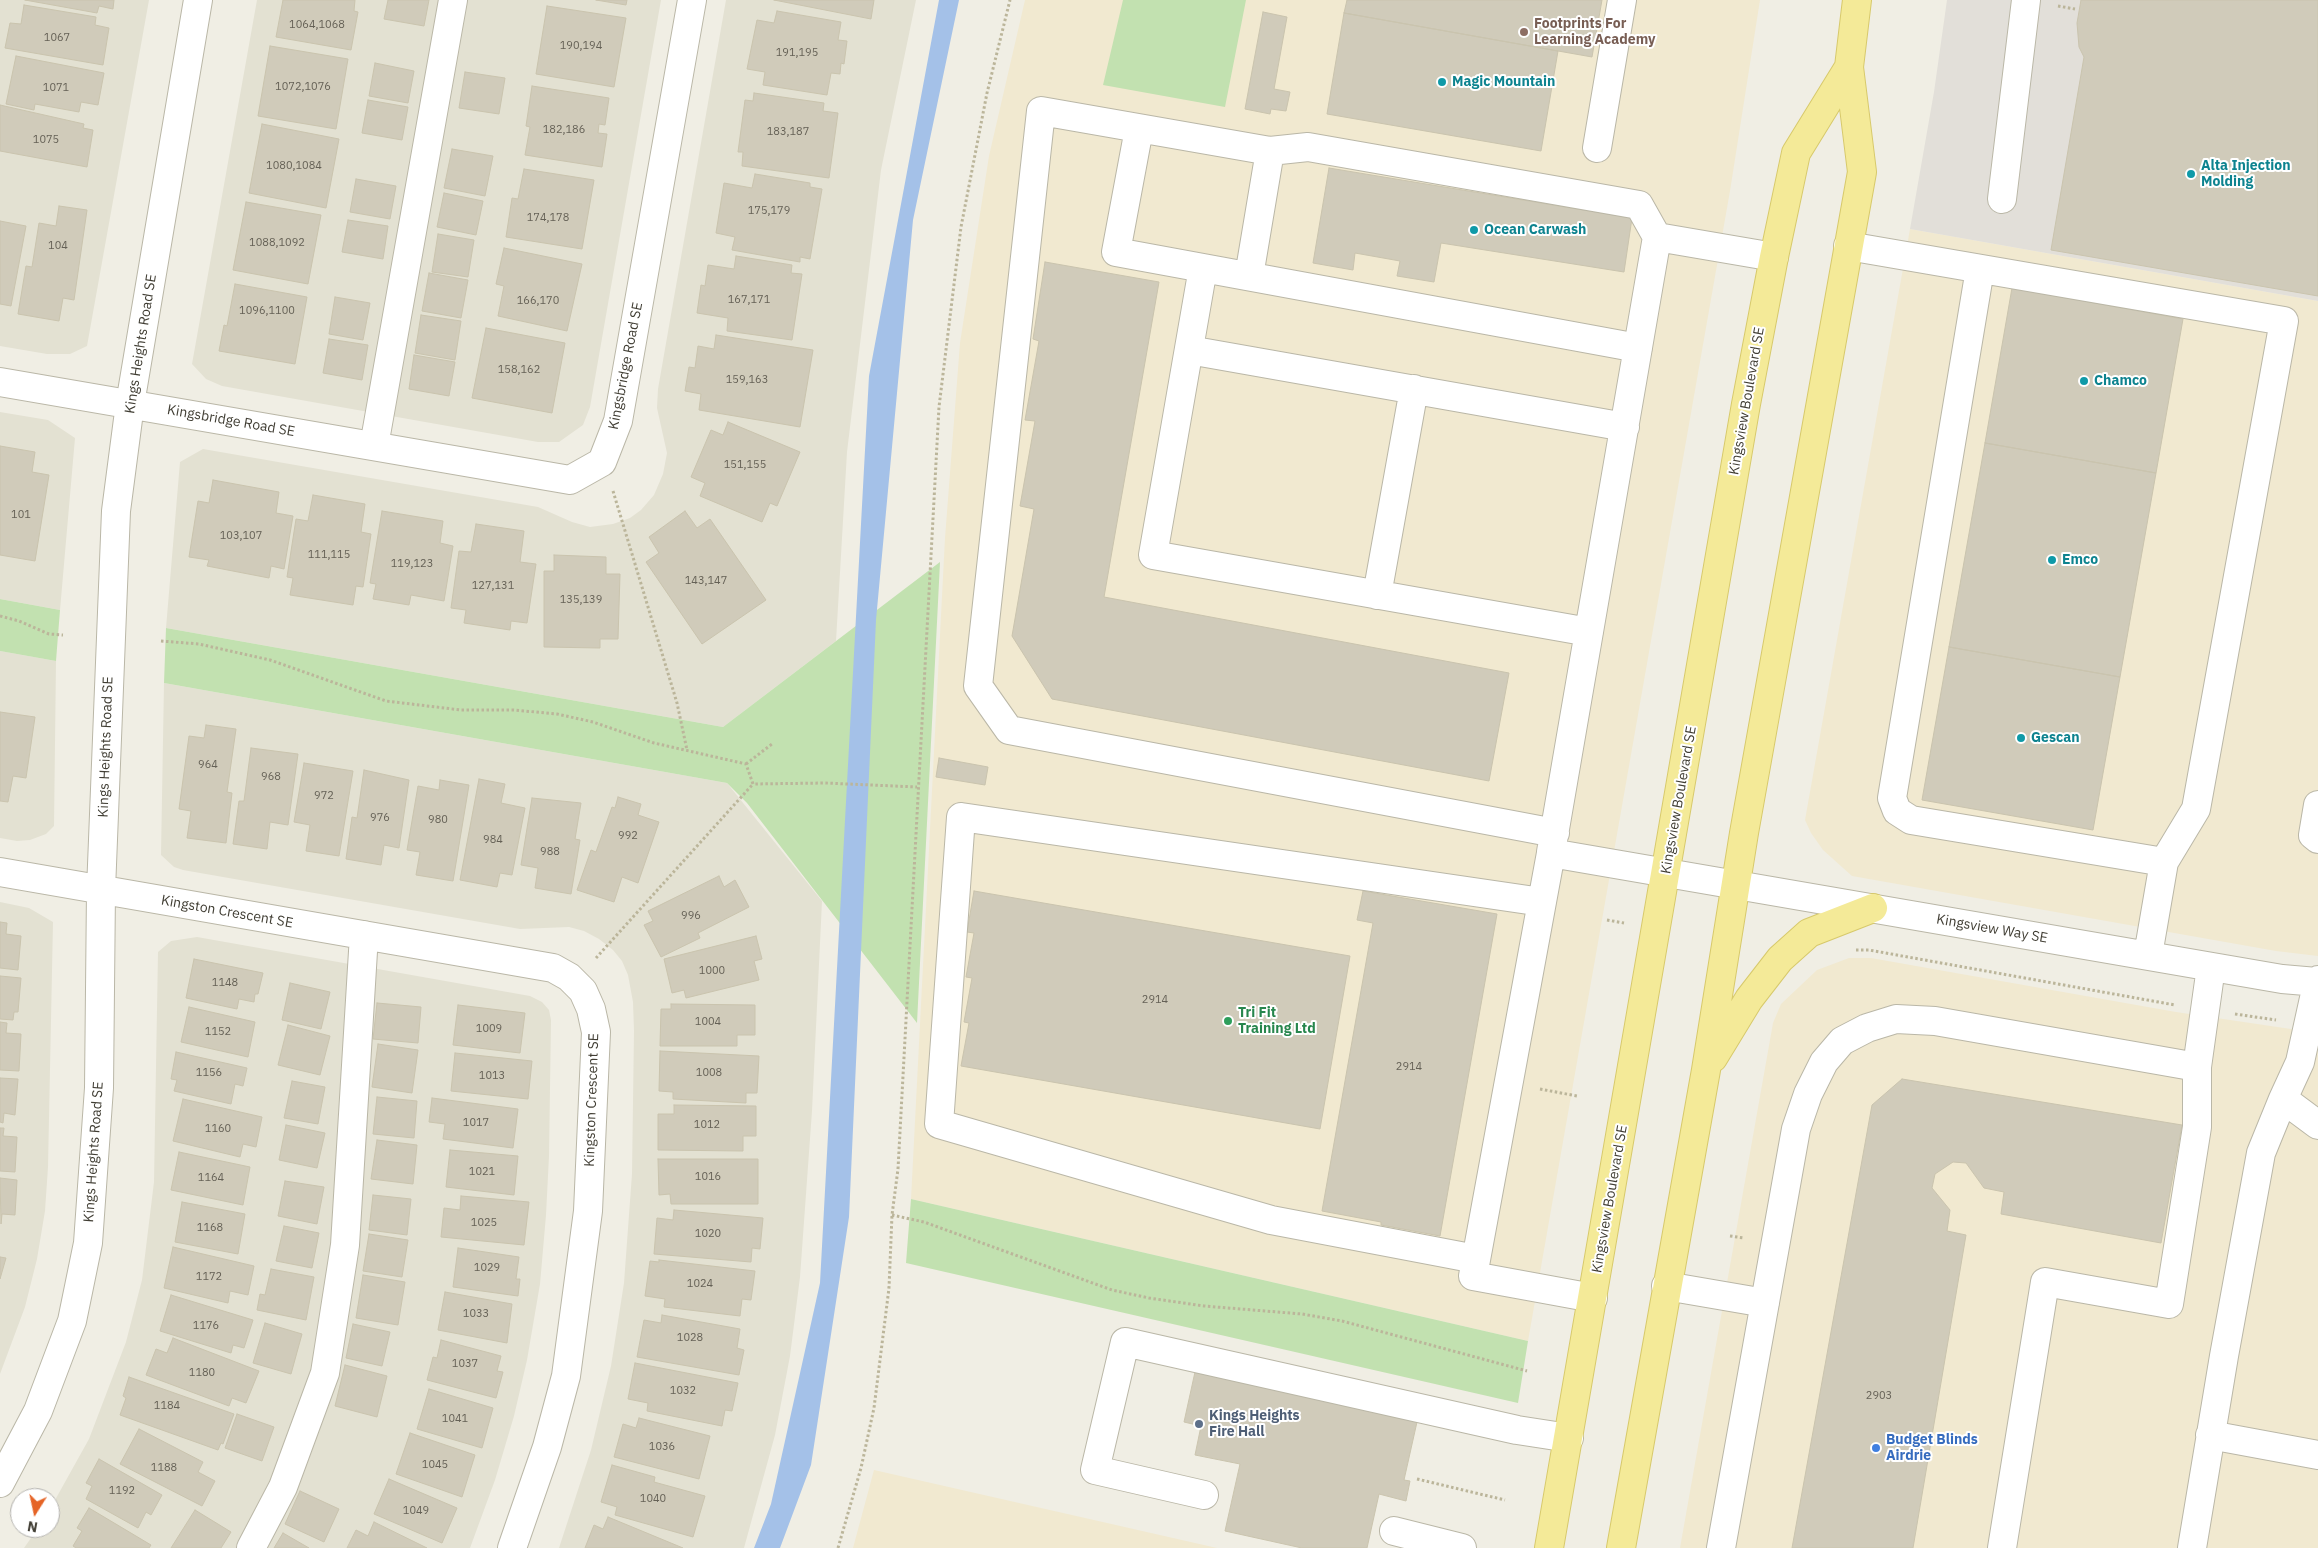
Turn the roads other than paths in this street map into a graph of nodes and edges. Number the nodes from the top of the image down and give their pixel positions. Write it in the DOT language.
graph roads {
  1 [pos="198,0"];
  2 [pos="453,0"];
  3 [pos="692,0"];
  4 [pos="1622,0"];
  5 [pos="1857,0"];
  6 [pos="2038,2"];
  7 [pos="1849,67"];
  8 [pos="1138,129"];
  9 [pos="1597,148"];
  10 [pos="1270,151"];
  11 [pos="2002,199"];
  12 [pos="1657,237"];
  13 [pos="1848,246"];
  14 [pos="1774,257"];
  15 [pos="1203,268"];
  16 [pos="1980,269"];
  17 [pos="1249,276"];
  18 [pos="1638,348"];
  19 [pos="1189,350"];
  20 [pos="0,382"];
  21 [pos="1414,389"];
  22 [pos="130,404"];
  23 [pos="1625,427"];
  24 [pos="374,446"];
  25 [pos="1377,595"];
  26 [pos="1589,632"];
  27 [pos="2318,805"];
  28 [pos="2318,839"];
  29 [pos="1553,843"];
  30 [pos="2164,862"];
  31 [pos="0,872"];
  32 [pos="1667,873"];
  33 [pos="1735,884"];
  34 [pos="100,890"];
  35 [pos="1542,902"];
  36 [pos="1873,908"];
  37 [pos="364,935"];
  38 [pos="2148,956"];
  39 [pos="2211,967"];
  40 [pos="2318,982"];
  41 [pos="2197,1067"];
  42 [pos="1706,1070"];
  43 [pos="2283,1099"];
  44 [pos="2318,1125"];
  45 [pos="1476,1259"];
  46 [pos="1666,1286"];
  47 [pos="1593,1298"];
  48 [pos="1765,1303"];
  49 [pos="2210,1436"];
  50 [pos="1569,1438"];
  51 [pos="2318,1455"];
  52 [pos="0,1483"];
  53 [pos="1204,1495"];
  54 [pos="1394,1531"];
  55 [pos="250,1548"];
  56 [pos="512,1548"];
  57 [pos="1462,1548"];
  58 [pos="1550,1548"];
  59 [pos="1621,1548"];
  60 [pos="1721,1548"];
  61 [pos="2002,1548"];
  62 [pos="2192,1548"];
  1 -- 22 [label="street, Kings Heights Road SE"];
  2 -- 24 [label="street"];
  3 -- 24 [label="street, Kingsbridge Road SE"];
  4 -- 9 [label="street"];
  5 -- 7 [label="main road, Kingsview Boulevard SE"];
  6 -- 11 [label="street"];
  7 -- 13 [label="main road, Kingsview Boulevard SE"];
  7 -- 14 [label="main road, Kingsview Boulevard SE"];
  8 -- 10 [label="street"];
  8 -- 15 [label="street"];
  8 -- 29 [label="street, Kingsview Way SE"];
  10 -- 12 [label="street"];
  10 -- 17 [label="street"];
  12 -- 14 [label="street"];
  12 -- 18 [label="street"];
  13 -- 16 [label="street"];
  13 -- 33 [label="main road, Kingsview Boulevard SE"];
  14 -- 32 [label="main road, Kingsview Boulevard SE"];
  15 -- 17 [label="street"];
  15 -- 19 [label="street"];
  16 -- 30 [label="street"];
  16 -- 30 [label="street"];
  17 -- 18 [label="street"];
  18 -- 23 [label="street"];
  19 -- 21 [label="street"];
  19 -- 25 [label="street"];
  20 -- 22 [label="street, Kingsbridge Road SE"];
  21 -- 23 [label="street"];
  21 -- 25 [label="street"];
  22 -- 24 [label="street, Kingsbridge Road SE"];
  22 -- 34 [label="street, Kings Heights Road SE"];
  23 -- 26 [label="street"];
  25 -- 26 [label="street"];
  26 -- 29 [label="street"];
  27 -- 28 [label="street"];
  29 -- 32 [label="street, Kingsview Way SE"];
  29 -- 35 [label="street"];
  30 -- 38 [label="street"];
  31 -- 34 [label="street, Kingston Crescent SE"];
  32 -- 33 [label="street, Kingsview Way SE"];
  32 -- 47 [label="main road, Kingsview Boulevard SE"];
  33 -- 36 [label="street, Kingsview Way SE"];
  33 -- 42 [label="main road, Kingsview Boulevard SE"];
  34 -- 37 [label="street, Kingston Crescent SE"];
  34 -- 52 [label="street, Kings Heights Road SE"];
  35 -- 45 [label="street"];
  35 -- 45 [label="street"];
  36 -- 38 [label="street, Kingsview Way SE"];
  36 -- 42 [label="main road"];
  37 -- 55 [label="street"];
  37 -- 56 [label="street, Kingston Crescent SE"];
  38 -- 39 [label="street, Kingsview Way SE"];
  39 -- 40 [label="street, Kingsview Way SE"];
  39 -- 41 [label="street"];
  40 -- 43 [label="street"];
  41 -- 48 [label="street"];
  41 -- 61 [label="street"];
  42 -- 46 [label="main road, Kingsview Boulevard SE"];
  43 -- 44 [label="street"];
  43 -- 49 [label="street"];
  45 -- 47 [label="street"];
  46 -- 48 [label="street"];
  46 -- 59 [label="main road, Kingsview Boulevard SE"];
  47 -- 50 [label="main road, Kingsview Boulevard SE"];
  48 -- 60 [label="street"];
  49 -- 51 [label="street"];
  49 -- 62 [label="street"];
  50 -- 53 [label="street"];
  50 -- 58 [label="main road, Kingsview Boulevard SE"];
  54 -- 57 [label="street"];
}
